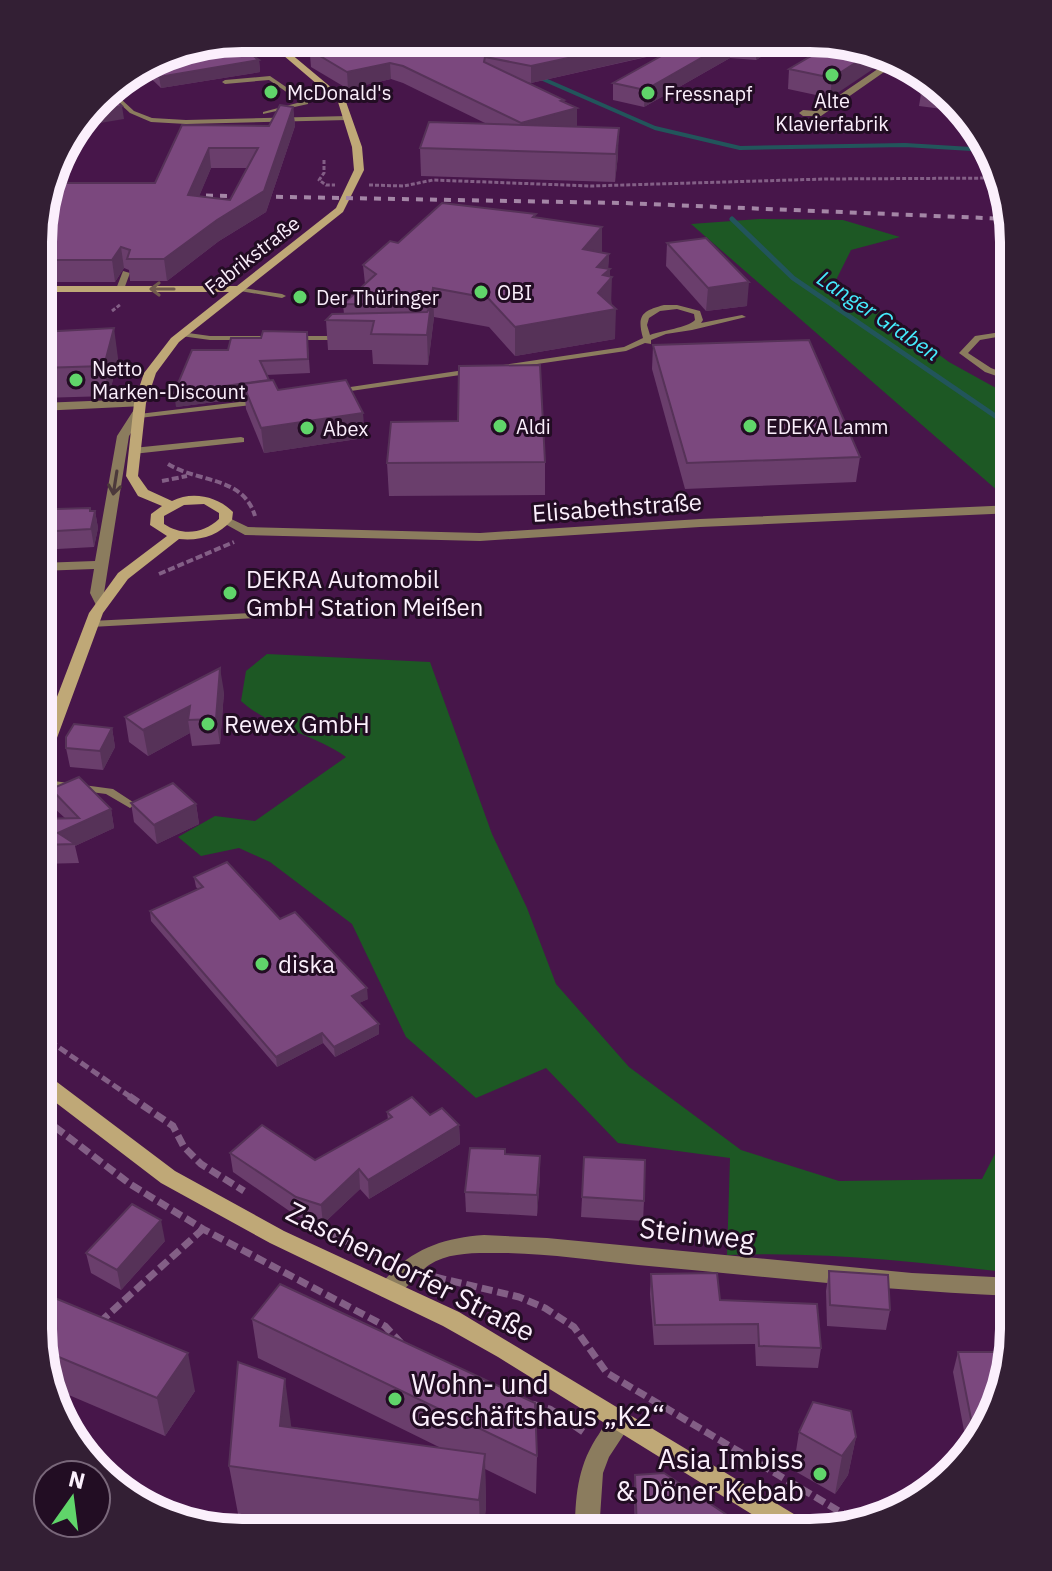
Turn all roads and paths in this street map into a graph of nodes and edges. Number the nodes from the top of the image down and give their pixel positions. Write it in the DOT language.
graph roads {
  1 [pos="284,52"];
  2 [pos="886,67"];
  3 [pos="225,82"];
  4 [pos="117,99"];
  5 [pos="265,113"];
  6 [pos="803,113"];
  7 [pos="348,118"];
  8 [pos="324,160"];
  9 [pos="989,178"];
  10 [pos="341,185"];
  11 [pos="357,185"];
  12 [pos="126,273"];
  13 [pos="52,289"];
  14 [pos="120,289"];
  15 [pos="240,289"];
  16 [pos="282,296"];
  17 [pos="742,317"];
  18 [pos="691,328"];
  19 [pos="184,334"];
  20 [pos="1000,334"];
  21 [pos="344,338"];
  22 [pos="648,342"];
  23 [pos="492,368"];
  24 [pos="477,370"];
  25 [pos="1000,375"];
  26 [pos="324,393"];
  27 [pos="262,401"];
  28 [pos="52,407"];
  29 [pos="139,410"];
  30 [pos="241,440"];
  31 [pos="158,449"];
  32 [pos="133,451"];
  33 [pos="170,505"];
  34 [pos="1000,510"];
  35 [pos="225,520"];
  36 [pos="245,531"];
  37 [pos="176,535"];
  38 [pos="102,565"];
  39 [pos="52,567"];
  40 [pos="156,575"];
  41 [pos="102,604"];
  42 [pos="270,615"];
  43 [pos="91,624"];
  44 [pos="52,730"];
  45 [pos="52,784"];
  46 [pos="130,804"];
  47 [pos="52,1043"];
  48 [pos="52,1089"];
  49 [pos="52,1125"];
  50 [pos="252,1196"];
  51 [pos="224,1209"];
  52 [pos="203,1229"];
  53 [pos="322,1232"];
  54 [pos="409,1266"];
  55 [pos="1000,1287"];
  56 [pos="389,1290"];
  57 [pos="97,1325"];
  58 [pos="409,1352"];
  59 [pos="518,1399"];
  60 [pos="621,1422"];
  61 [pos="602,1445"];
  62 [pos="846,1515"];
  63 [pos="587,1519"];
  64 [pos="781,1519"];
  1 -- 7 [label="street, Fabrikstraße"];
  2 -- 6 [label="street"];
  3 -- 5 [label="lane"];
  4 -- 7 [label="lane"];
  7 -- 15 [label="street, Fabrikstraße"];
  8 -- 10 [label="path"];
  9 -- 11 [label="path"];
  12 -- 14 [label="lane"];
  13 -- 14 [label="street"];
  15 -- 14 [label="street, one-way"];
  15 -- 16 [label="lane"];
  15 -- 19 [label="street, Fabrikstraße"];
  17 -- 18 [label="lane"];
  18 -- 22 [label="lane"];
  18 -- 22 [label="lane"];
  19 -- 21 [label="lane"];
  19 -- 29 [label="street, Fabrikstraße"];
  20 -- 25 [label="lane"];
  22 -- 23 [label="lane"];
  24 -- 26 [label="lane"];
  27 -- 29 [label="lane"];
  28 -- 29 [label="street"];
  29 -- 32 [label="street, Fabrikstraße"];
  29 -- 38 [label="street, one-way"];
  30 -- 31 [label="lane"];
  31 -- 32 [label="lane"];
  31 -- 36 [label="path"];
  32 -- 33 [label="street, Fabrikstraße"];
  33 -- 35 [label="street"];
  33 -- 37 [label="street"];
  34 -- 36 [label="street, Elisabethstraße"];
  35 -- 36 [label="street, Elisabethstraße"];
  35 -- 37 [label="street"];
  36 -- 40 [label="path"];
  37 -- 41 [label="street"];
  38 -- 39 [label="street"];
  38 -- 41 [label="street"];
  41 -- 43 [label="street"];
  42 -- 43 [label="lane"];
  43 -- 44 [label="street"];
  45 -- 46 [label="lane"];
  47 -- 50 [label="path"];
  48 -- 51 [label="street, Zaschendorfer Straße"];
  49 -- 52 [label="path"];
  51 -- 52 [label="path"];
  51 -- 56 [label="street, Zaschendorfer Straße"];
  52 -- 57 [label="path"];
  52 -- 58 [label="path"];
  53 -- 54 [label="path"];
  54 -- 55 [label="street, Steinweg"];
  54 -- 56 [label="street, Steinweg"];
  54 -- 62 [label="path"];
  56 -- 60 [label="street, Zaschendorfer Straße"];
  59 -- 61 [label="path"];
  60 -- 61 [label="street"];
  60 -- 64 [label="street, Zaschendorfer Straße"];
  61 -- 63 [label="street"];
}
